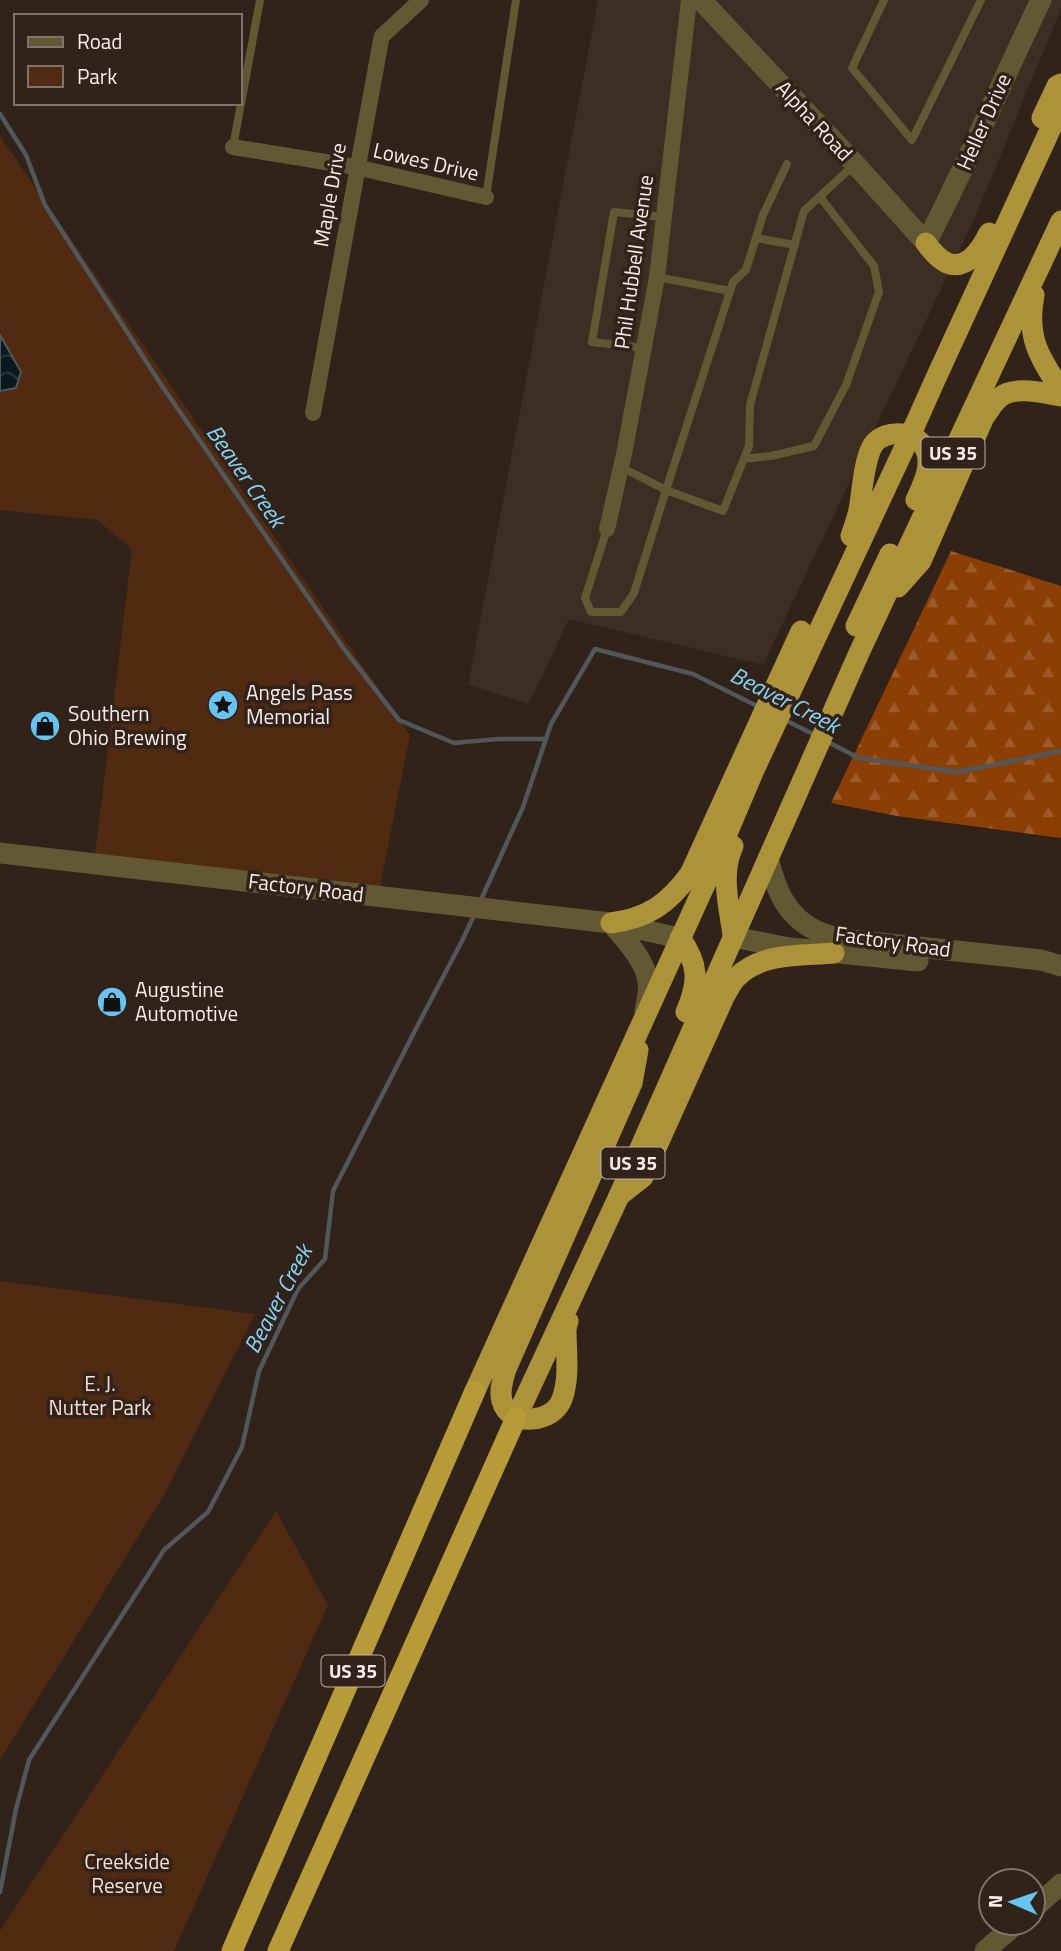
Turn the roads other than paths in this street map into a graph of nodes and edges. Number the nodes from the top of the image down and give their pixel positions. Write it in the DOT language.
graph roads {
  1 [pos="260,0"];
  2 [pos="421,0"];
  3 [pos="516,0"];
  4 [pos="690,0"];
  5 [pos="701,0"];
  6 [pos="884,0"];
  7 [pos="981,0"];
  8 [pos="1041,0"];
  9 [pos="1061,83"];
  10 [pos="242,98"];
  11 [pos="241,105"];
  12 [pos="1061,106"];
  13 [pos="233,147"];
  14 [pos="787,164"];
  15 [pos="855,164"];
  16 [pos="356,167"];
  17 [pos="820,197"];
  18 [pos="486,198"];
  19 [pos="664,218"];
  20 [pos="1061,221"];
  21 [pos="756,238"];
  22 [pos="926,243"];
  23 [pos="795,245"];
  24 [pos="1038,273"];
  25 [pos="657,277"];
  26 [pos="730,291"];
  27 [pos="644,348"];
  28 [pos="1061,390"];
  29 [pos="1061,396"];
  30 [pos="313,413"];
  31 [pos="911,436"];
  32 [pos="744,459"];
  33 [pos="621,467"];
  34 [pos="666,490"];
  35 [pos="607,528"];
  36 [pos="835,594"];
  37 [pos="882,604"];
  38 [pos="839,682"];
  39 [pos="753,769"];
  40 [pos="0,853"];
  41 [pos="768,858"];
  42 [pos="611,923"];
  43 [pos="733,937"];
  44 [pos="680,938"];
  45 [pos="834,953"];
  46 [pos="1061,966"];
  47 [pos="1061,972"];
  48 [pos="644,1017"];
  49 [pos="619,1196"];
  50 [pos="575,1293"];
  51 [pos="531,1388"];
  52 [pos="516,1418"];
  53 [pos="1061,1884"];
  54 [pos="1047,1896"];
  55 [pos="1001,1937"];
  56 [pos="232,1951"];
  57 [pos="278,1951"];
  58 [pos="985,1951"];
  1 -- 10 [label="lane"];
  2 -- 16 [label="street, Maple Drive"];
  3 -- 18 [label="lane"];
  4 -- 19 [label="street, Phil Hubbell Avenue"];
  5 -- 15 [label="street, Alpha Road"];
  6 -- 7 [label="lane"];
  8 -- 22 [label="street, Heller Drive"];
  9 -- 22 [label="highway"];
  11 -- 13 [label="lane"];
  12 -- 31 [label="highway, US 35"];
  13 -- 16 [label="street, Lowes Drive"];
  14 -- 21 [label="lane"];
  15 -- 17 [label="lane"];
  15 -- 22 [label="street, Alpha Road"];
  16 -- 18 [label="street, Lowes Drive"];
  16 -- 30 [label="street, Maple Drive"];
  17 -- 23 [label="lane"];
  17 -- 32 [label="lane"];
  19 -- 25 [label="street, Phil Hubbell Avenue"];
  19 -- 27 [label="lane"];
  20 -- 24 [label="highway, US 35"];
  21 -- 23 [label="lane"];
  21 -- 26 [label="lane"];
  23 -- 32 [label="lane"];
  24 -- 28 [label="highway"];
  24 -- 37 [label="highway, US 35"];
  25 -- 26 [label="lane"];
  25 -- 27 [label="street, Phil Hubbell Avenue"];
  26 -- 34 [label="lane"];
  27 -- 33 [label="street, Phil Hubbell Avenue"];
  29 -- 37 [label="highway"];
  31 -- 36 [label="highway, US 35"];
  31 -- 36 [label="highway"];
  31 -- 38 [label="highway"];
  32 -- 34 [label="lane"];
  33 -- 34 [label="lane"];
  33 -- 35 [label="street, Phil Hubbell Avenue"];
  34 -- 35 [label="lane"];
  36 -- 39 [label="highway, US 35"];
  37 -- 38 [label="highway, US 35"];
  38 -- 41 [label="highway, US 35"];
  39 -- 42 [label="highway"];
  39 -- 43 [label="highway"];
  39 -- 44 [label="highway, US 35"];
  40 -- 42 [label="street, Factory Road"];
  41 -- 43 [label="highway, US 35"];
  41 -- 46 [label="street, Factory Road"];
  42 -- 44 [label="street, Factory Road"];
  42 -- 48 [label="street"];
  43 -- 45 [label="street, Factory Road"];
  43 -- 49 [label="highway, US 35"];
  44 -- 48 [label="highway, US 35"];
  44 -- 51 [label="highway"];
  45 -- 47 [label="street, Factory Road"];
  45 -- 49 [label="highway"];
  48 -- 52 [label="highway"];
  48 -- 56 [label="highway, US 35"];
  49 -- 50 [label="highway, US 35"];
  50 -- 51 [label="highway, US 35"];
  50 -- 52 [label="highway"];
  51 -- 52 [label="highway, US 35"];
  52 -- 57 [label="highway, US 35"];
  53 -- 54 [label="street"];
  55 -- 58 [label="street"];
}
